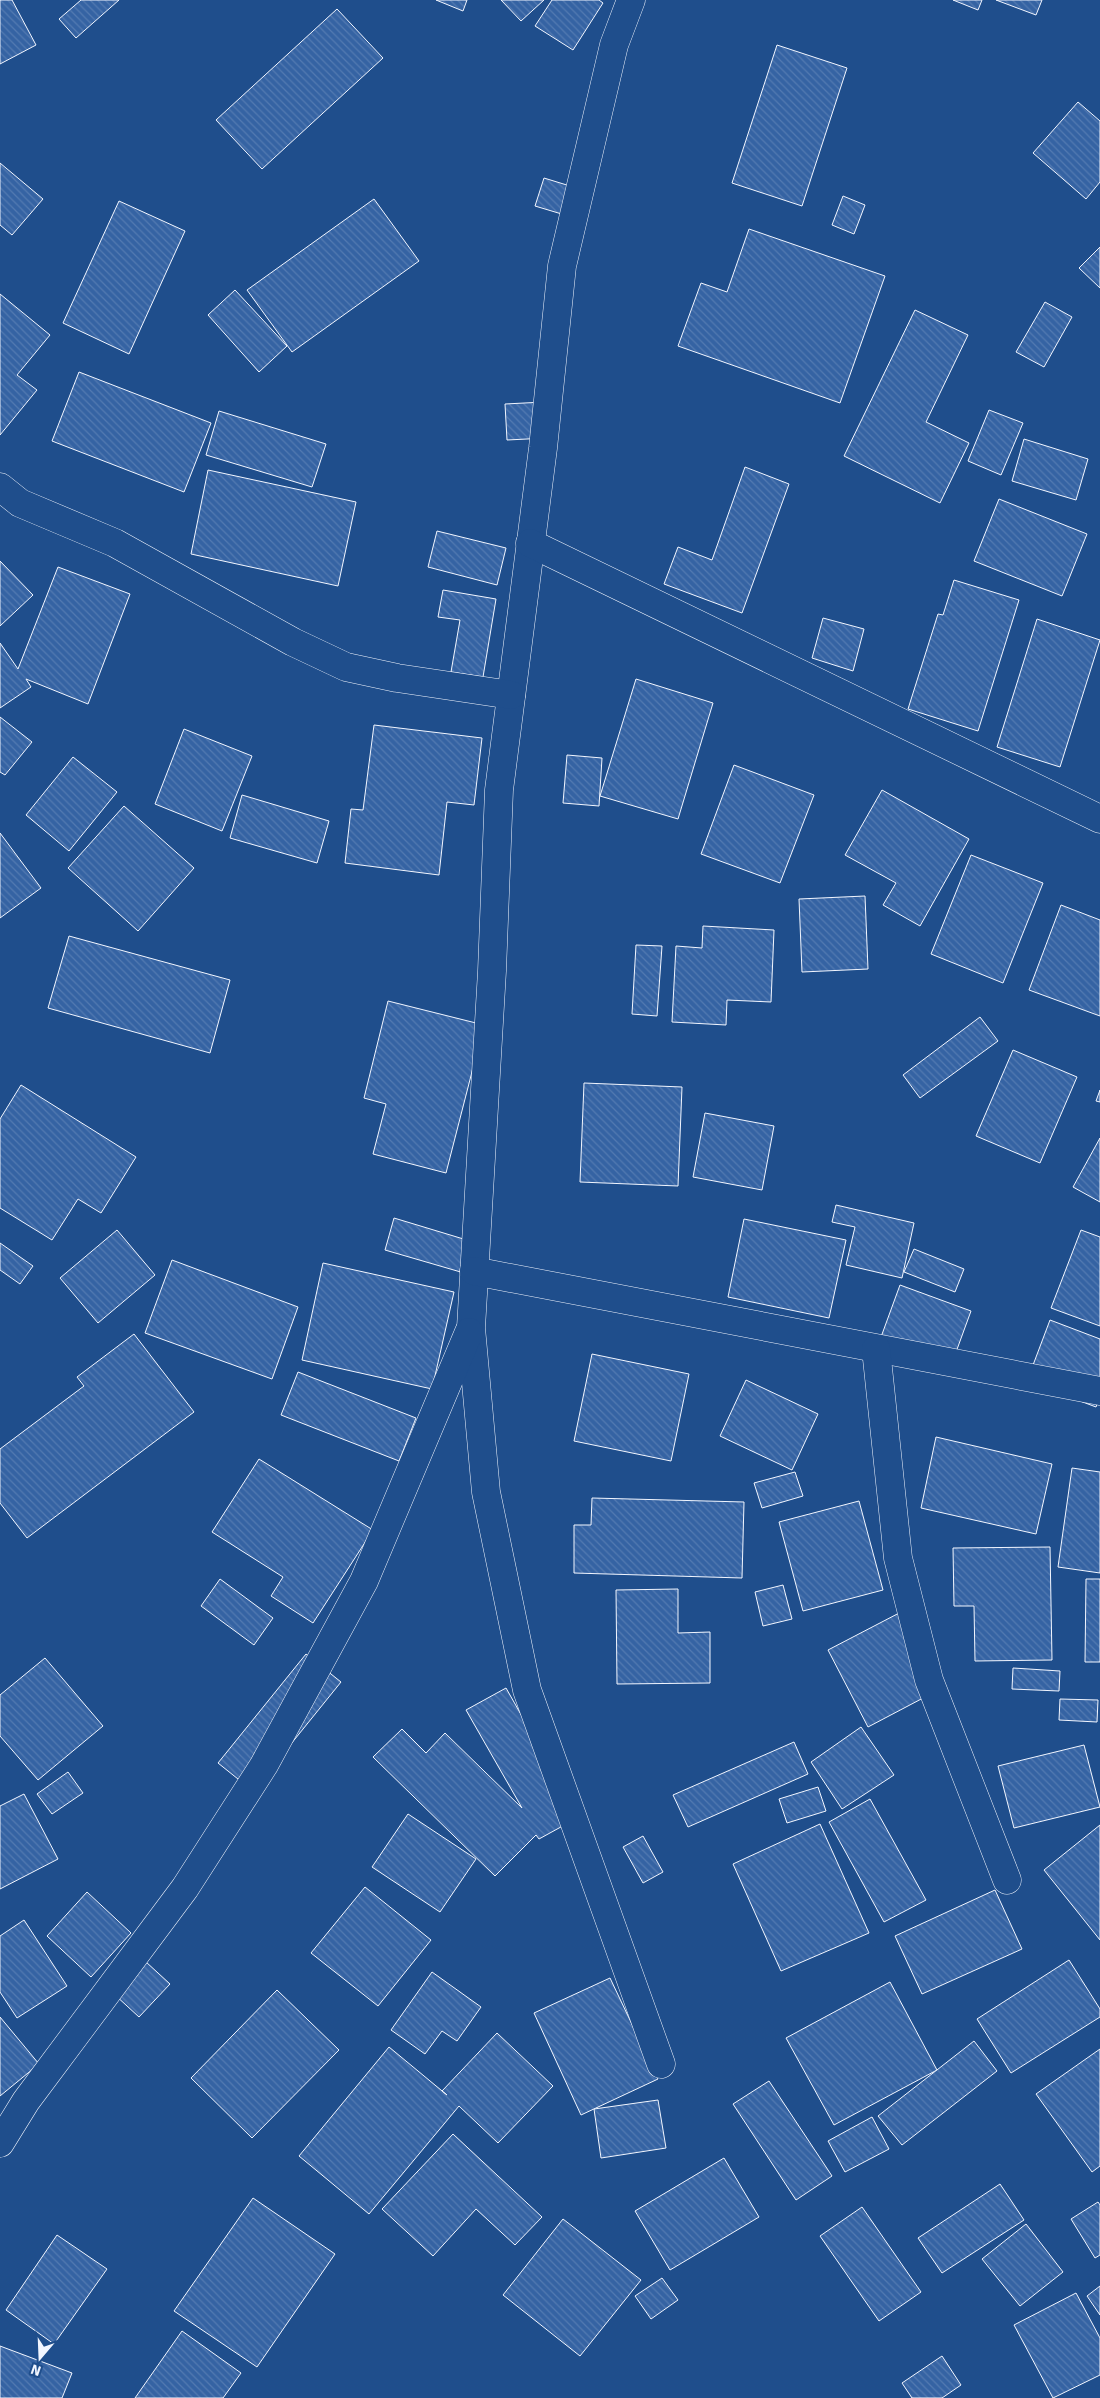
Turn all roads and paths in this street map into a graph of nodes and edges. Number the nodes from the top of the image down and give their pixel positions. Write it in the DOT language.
graph roads {
  1 [pos="631,0"];
  2 [pos="0,487"];
  3 [pos="530,543"];
  4 [pos="511,695"];
  5 [pos="1100,819"];
  6 [pos="474,1271"];
  7 [pos="471,1328"];
  8 [pos="876,1349"];
  9 [pos="1100,1392"];
  10 [pos="1007,1880"];
  11 [pos="661,2064"];
  12 [pos="0,2143"];
  1 -- 3 [label="street"];
  2 -- 4 [label="street"];
  3 -- 4 [label="street"];
  3 -- 5 [label="street"];
  4 -- 6 [label="street"];
  6 -- 7 [label="street"];
  6 -- 8 [label="street"];
  7 -- 11 [label="street"];
  7 -- 12 [label="street"];
  8 -- 9 [label="street"];
  8 -- 10 [label="street"];
}
